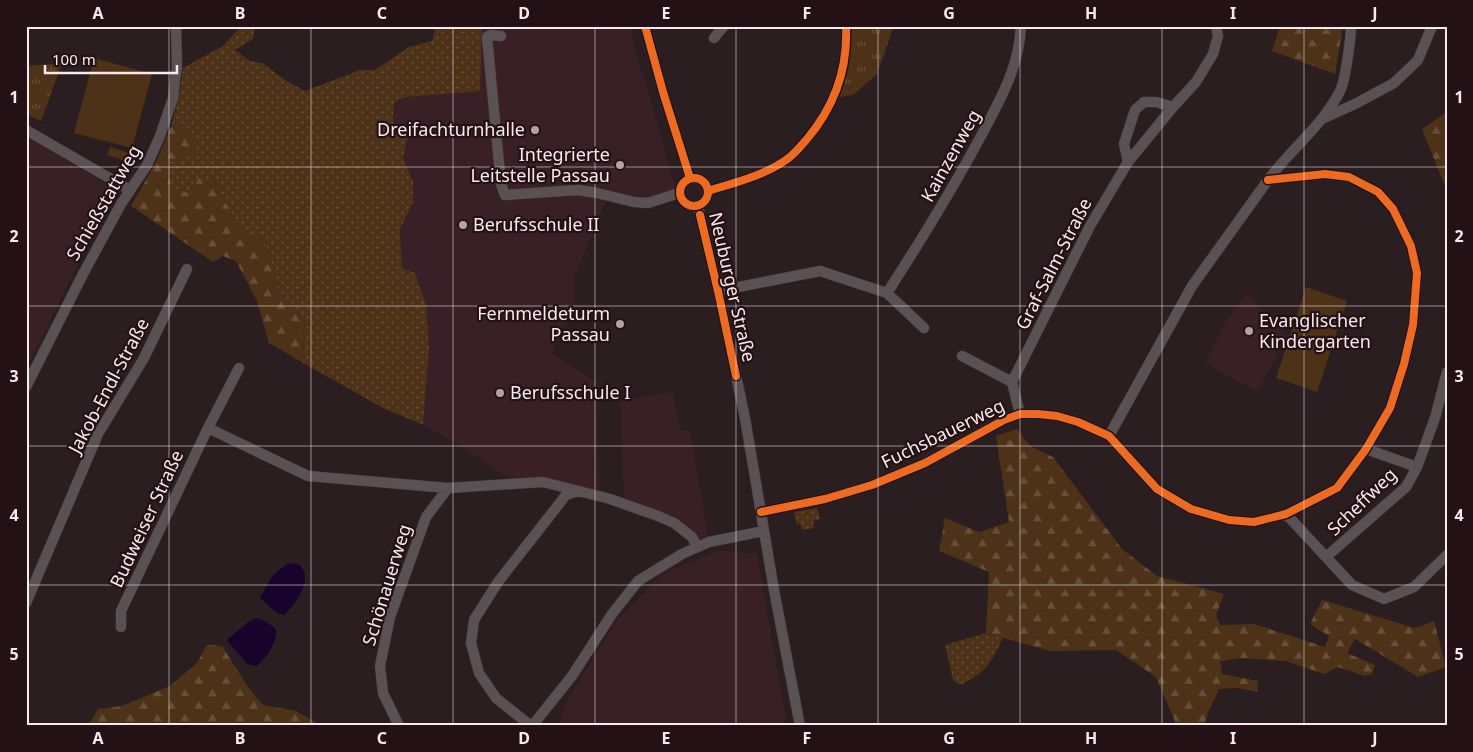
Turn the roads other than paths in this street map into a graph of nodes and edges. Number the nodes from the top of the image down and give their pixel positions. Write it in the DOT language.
graph roads {
  1 [pos="176,26"];
  2 [pos="645,26"];
  3 [pos="724,26"];
  4 [pos="846,26"];
  5 [pos="1021,26"];
  6 [pos="1216,26"];
  7 [pos="1351,26"];
  8 [pos="1432,26"];
  9 [pos="501,36"];
  10 [pos="714,38"];
  11 [pos="1173,107"];
  12 [pos="1324,118"];
  13 [pos="26,130"];
  14 [pos="1128,162"];
  15 [pos="690,178"];
  16 [pos="1268,180"];
  17 [pos="130,190"];
  18 [pos="708,191"];
  19 [pos="680,193"];
  20 [pos="698,206"];
  21 [pos="187,269"];
  22 [pos="718,291"];
  23 [pos="887,293"];
  24 [pos="924,328"];
  25 [pos="962,356"];
  26 [pos="239,368"];
  27 [pos="1447,372"];
  28 [pos="1012,382"];
  29 [pos="26,387"];
  30 [pos="1020,414"];
  31 [pos="208,428"];
  32 [pos="1108,436"];
  33 [pos="1366,449"];
  34 [pos="1417,467"];
  35 [pos="448,488"];
  36 [pos="579,491"];
  37 [pos="761,512"];
  38 [pos="1286,514"];
  39 [pos="764,531"];
  40 [pos="697,547"];
  41 [pos="1447,555"];
  42 [pos="1326,557"];
  43 [pos="26,603"];
  44 [pos="121,626"];
  45 [pos="399,726"];
  46 [pos="532,726"];
  47 [pos="800,726"];
  1 -- 17 [label="street, Schießstattweg"];
  2 -- 15 [label="street"];
  3 -- 10 [label="street"];
  4 -- 18 [label="street"];
  5 -- 23 [label="street, Kainzenweg"];
  6 -- 11 [label="street, Graf-Salm-Straße"];
  7 -- 12 [label="street"];
  8 -- 12 [label="street"];
  9 -- 19 [label="street"];
  11 -- 14 [label="street, Graf-Salm-Straße"];
  11 -- 14 [label="street"];
  12 -- 16 [label="street"];
  13 -- 17 [label="street"];
  14 -- 28 [label="street, Graf-Salm-Straße"];
  15 -- 18 [label="street"];
  15 -- 19 [label="street"];
  16 -- 32 [label="street"];
  16 -- 33 [label="street"];
  17 -- 29 [label="street, Schießstattweg"];
  18 -- 20 [label="street"];
  19 -- 20 [label="street"];
  20 -- 22 [label="street, Neuburger Straße"];
  21 -- 43 [label="street, Jakob-Endl-Straße"];
  22 -- 23 [label="street"];
  22 -- 37 [label="street, Neuburger Straße"];
  23 -- 24 [label="street"];
  25 -- 28 [label="street"];
  26 -- 31 [label="street, Budweiser Straße"];
  27 -- 34 [label="street, Scheffweg"];
  28 -- 30 [label="street"];
  30 -- 32 [label="street, Fuchsbauerweg"];
  30 -- 37 [label="street, Fuchsbauerweg"];
  31 -- 35 [label="street"];
  31 -- 44 [label="street, Budweiser Straße"];
  32 -- 38 [label="street"];
  33 -- 34 [label="street, Scheffweg"];
  33 -- 38 [label="street"];
  34 -- 42 [label="street, Scheffweg"];
  35 -- 36 [label="street"];
  35 -- 45 [label="street, Schönauerweg"];
  36 -- 40 [label="street"];
  36 -- 46 [label="street"];
  37 -- 39 [label="street, Neuburger Straße"];
  38 -- 42 [label="street"];
  39 -- 40 [label="street"];
  39 -- 47 [label="street, Neuburger Straße"];
  40 -- 46 [label="street"];
  41 -- 42 [label="street"];
}
